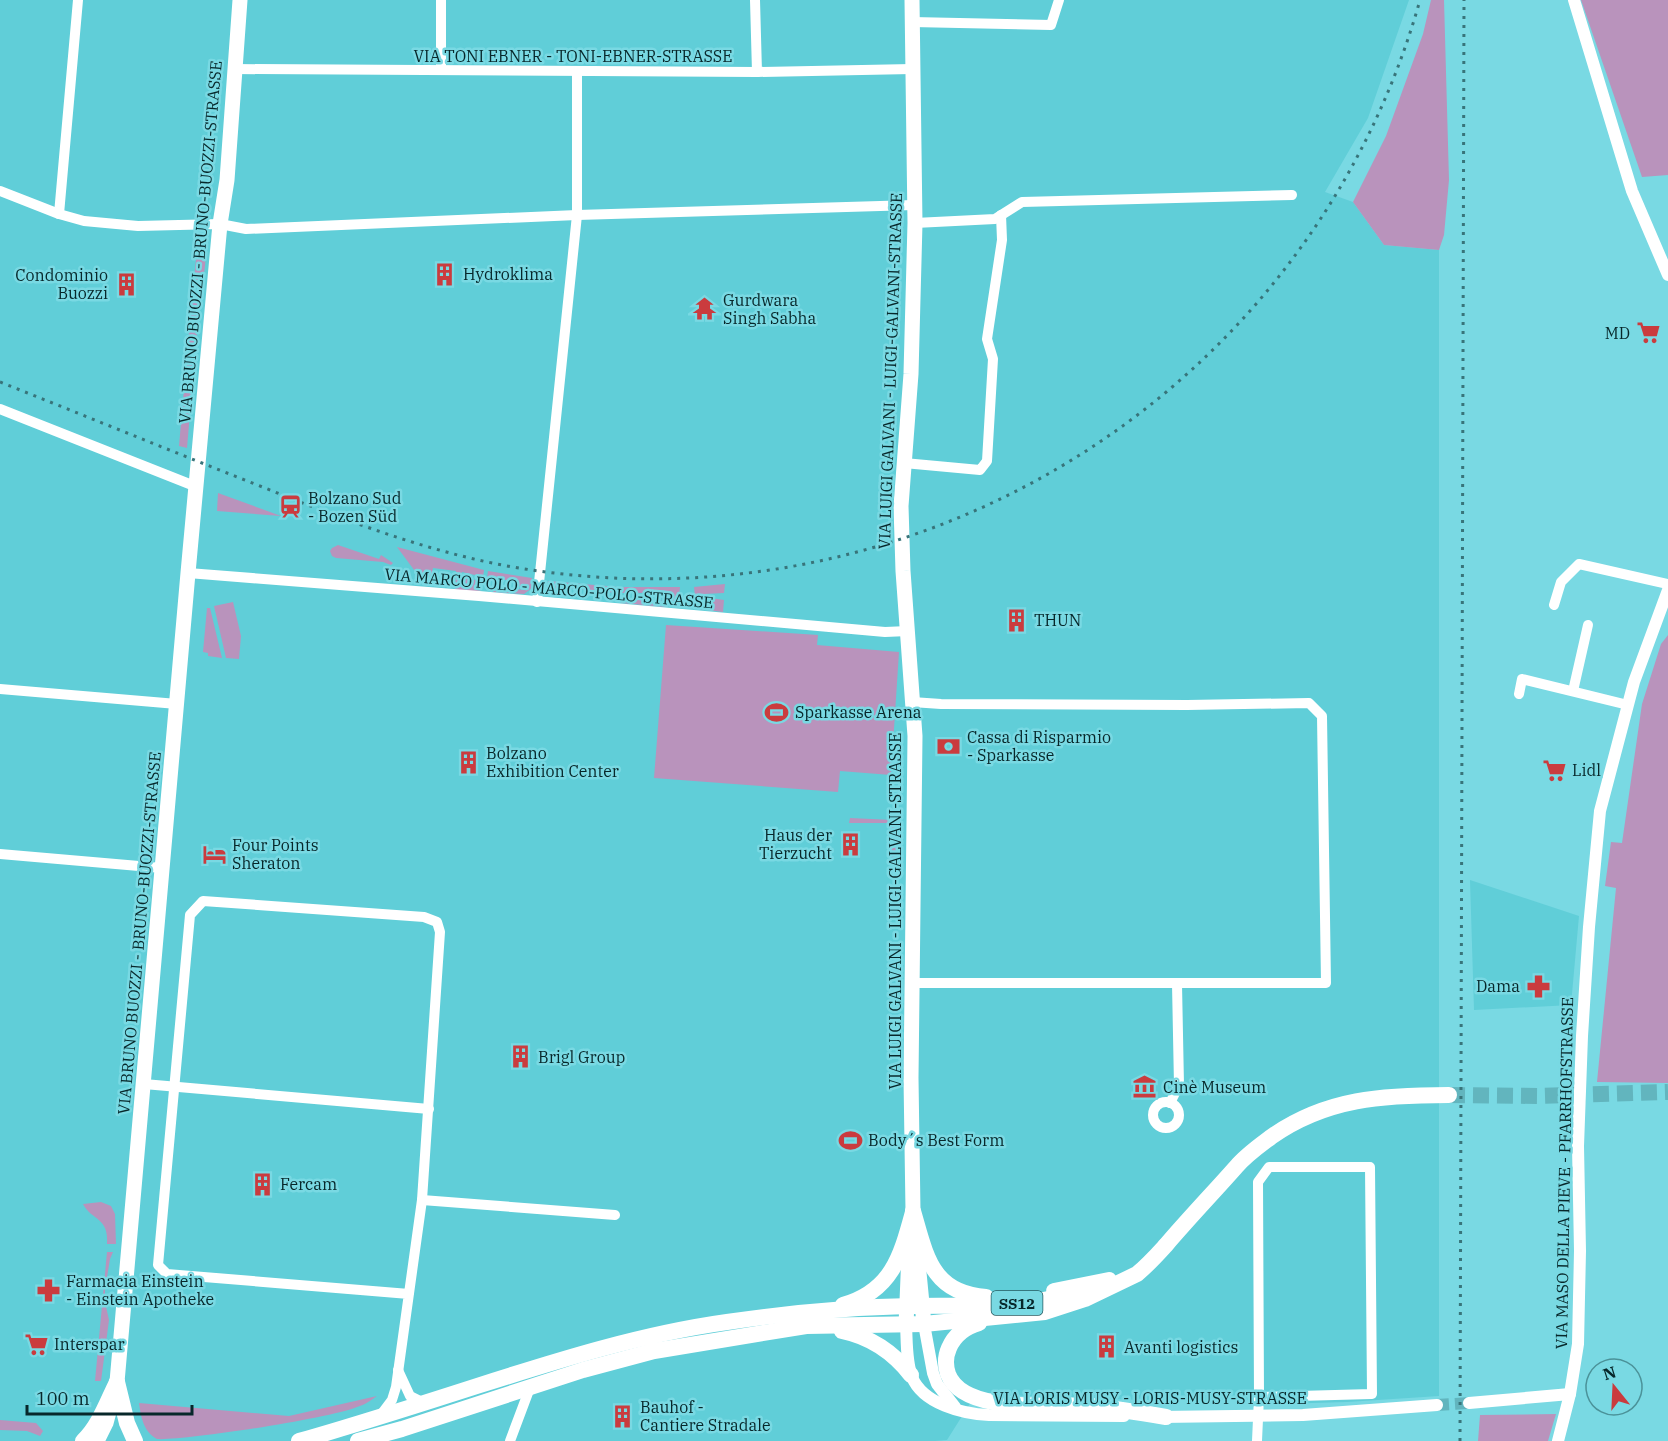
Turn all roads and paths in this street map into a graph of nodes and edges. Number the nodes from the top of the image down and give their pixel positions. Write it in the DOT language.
graph roads {
  1 [pos="78,0"];
  2 [pos="240,0"];
  3 [pos="441,0"];
  4 [pos="756,0"];
  5 [pos="912,0"];
  6 [pos="1059,0"];
  7 [pos="1575,0"];
  8 [pos="912,21"];
  9 [pos="234,69"];
  10 [pos="912,69"];
  11 [pos="441,70"];
  12 [pos="577,71"];
  13 [pos="757,72"];
  14 [pos="0,191"];
  15 [pos="1292,195"];
  16 [pos="915,205"];
  17 [pos="59,214"];
  18 [pos="578,215"];
  19 [pos="1001,215"];
  20 [pos="915,223"];
  21 [pos="220,224"];
  22 [pos="1668,275"];
  23 [pos="0,409"];
  24 [pos="904,463"];
  25 [pos="197,487"];
  26 [pos="188,573"];
  27 [pos="1668,584"];
  28 [pos="1668,590"];
  29 [pos="537,602"];
  30 [pos="1554,605"];
  31 [pos="1588,625"];
  32 [pos="908,631"];
  33 [pos="0,689"];
  34 [pos="1573,691"];
  35 [pos="1519,694"];
  36 [pos="912,702"];
  37 [pos="177,704"];
  38 [pos="1628,705"];
  39 [pos="0,854"];
  40 [pos="162,868"];
  41 [pos="914,983"];
  42 [pos="1177,984"];
  43 [pos="144,1084"];
  44 [pos="175,1087"];
  45 [pos="1449,1095"];
  46 [pos="1170,1103"];
  47 [pos="429,1109"];
  48 [pos="422,1200"];
  49 [pos="913,1211"];
  50 [pos="615,1215"];
  51 [pos="1164,1247"];
  52 [pos="1109,1280"];
  53 [pos="408,1294"];
  54 [pos="914,1306"];
  55 [pos="825,1310"];
  56 [pos="1027,1315"];
  57 [pos="924,1324"];
  58 [pos="906,1325"];
  59 [pos="812,1326"];
  60 [pos="398,1370"];
  61 [pos="911,1375"];
  62 [pos="117,1382"];
  63 [pos="526,1387"];
  64 [pos="1570,1394"];
  65 [pos="1259,1397"];
  66 [pos="425,1403"];
  67 [pos="1469,1403"];
  68 [pos="1437,1405"];
  69 [pos="957,1410"];
  70 [pos="1258,1416"];
  71 [pos="1166,1417"];
  72 [pos="378,1418"];
  73 [pos="83,1441"];
  74 [pos="97,1441"];
  75 [pos="126,1441"];
  76 [pos="135,1441"];
  77 [pos="299,1441"];
  78 [pos="358,1441"];
  79 [pos="510,1441"];
  80 [pos="1257,1441"];
  81 [pos="1558,1441"];
  1 -- 17 [label="street"];
  2 -- 9 [label="main road, VIA BRUNO BUOZZI - BRUNO-BUOZZI-STRASSE"];
  3 -- 11 [label="street"];
  4 -- 13 [label="street"];
  5 -- 8 [label="main road, VIA LUIGI GALVANI - LUIGI-GALVANI-STRASSE"];
  6 -- 8 [label="street"];
  7 -- 22 [label="street"];
  8 -- 10 [label="main road, VIA LUIGI GALVANI - LUIGI-GALVANI-STRASSE"];
  9 -- 11 [label="street, VIA TONI EBNER - TONI-EBNER-STRASSE"];
  9 -- 21 [label="main road, VIA BRUNO BUOZZI - BRUNO-BUOZZI-STRASSE"];
  10 -- 13 [label="street, VIA TONI EBNER - TONI-EBNER-STRASSE"];
  10 -- 16 [label="main road, VIA LUIGI GALVANI - LUIGI-GALVANI-STRASSE"];
  11 -- 12 [label="street, VIA TONI EBNER - TONI-EBNER-STRASSE"];
  12 -- 13 [label="street, VIA TONI EBNER - TONI-EBNER-STRASSE"];
  12 -- 18 [label="street"];
  14 -- 17 [label="street"];
  15 -- 19 [label="street"];
  16 -- 18 [label="street"];
  16 -- 20 [label="main road, VIA LUIGI GALVANI - LUIGI-GALVANI-STRASSE"];
  17 -- 21 [label="street"];
  18 -- 21 [label="street"];
  18 -- 29 [label="street"];
  19 -- 20 [label="street"];
  19 -- 24 [label="street"];
  20 -- 24 [label="main road, VIA LUIGI GALVANI - LUIGI-GALVANI-STRASSE"];
  21 -- 25 [label="main road, VIA BRUNO BUOZZI - BRUNO-BUOZZI-STRASSE"];
  23 -- 25 [label="street"];
  24 -- 32 [label="main road, VIA LUIGI GALVANI - LUIGI-GALVANI-STRASSE"];
  25 -- 26 [label="main road, VIA BRUNO BUOZZI - BRUNO-BUOZZI-STRASSE"];
  26 -- 29 [label="street, VIA MARCO POLO - MARCO-POLO-STRASSE"];
  26 -- 37 [label="main road, VIA BRUNO BUOZZI - BRUNO-BUOZZI-STRASSE"];
  27 -- 30 [label="street"];
  28 -- 38 [label="street, VIA MASO DELLA PIEVE - PFARRHOFSTRASSE"];
  29 -- 32 [label="street, VIA MARCO POLO - MARCO-POLO-STRASSE"];
  31 -- 34 [label="street"];
  32 -- 36 [label="main road, VIA LUIGI GALVANI - LUIGI-GALVANI-STRASSE"];
  33 -- 37 [label="street"];
  34 -- 35 [label="street"];
  34 -- 38 [label="street"];
  36 -- 41 [label="main road, VIA LUIGI GALVANI - LUIGI-GALVANI-STRASSE"];
  36 -- 42 [label="street"];
  37 -- 40 [label="main road, VIA BRUNO BUOZZI - BRUNO-BUOZZI-STRASSE"];
  38 -- 64 [label="street, VIA MASO DELLA PIEVE - PFARRHOFSTRASSE"];
  39 -- 40 [label="street"];
  40 -- 43 [label="main road, VIA BRUNO BUOZZI - BRUNO-BUOZZI-STRASSE"];
  41 -- 42 [label="street"];
  41 -- 49 [label="main road, VIA LUIGI GALVANI - LUIGI-GALVANI-STRASSE"];
  42 -- 46 [label="street"];
  43 -- 44 [label="street"];
  43 -- 62 [label="main road, VIA BRUNO BUOZZI - BRUNO-BUOZZI-STRASSE"];
  44 -- 47 [label="street"];
  44 -- 47 [label="street"];
  44 -- 53 [label="street"];
  45 -- 51 [label="main road, SS12"];
  47 -- 48 [label="street"];
  48 -- 50 [label="street"];
  48 -- 53 [label="street"];
  49 -- 52 [label="main road"];
  49 -- 54 [label="main road, VIA LUIGI GALVANI - LUIGI-GALVANI-STRASSE"];
  49 -- 55 [label="main road"];
  51 -- 52 [label="main road, SS12"];
  51 -- 56 [label="main road, SS12"];
  52 -- 54 [label="main road, SS12"];
  53 -- 60 [label="street"];
  54 -- 55 [label="main road"];
  54 -- 57 [label="main road"];
  54 -- 58 [label="main road"];
  55 -- 66 [label="main road"];
  56 -- 57 [label="main road"];
  56 -- 71 [label="main road"];
  57 -- 58 [label="main road"];
  57 -- 69 [label="street"];
  58 -- 59 [label="main road"];
  58 -- 61 [label="street"];
  59 -- 61 [label="main road"];
  59 -- 63 [label="main road"];
  60 -- 66 [label="street"];
  60 -- 72 [label="street"];
  61 -- 69 [label="street, VIA LORIS MUSY - LORIS-MUSY-STRASSE"];
  62 -- 73 [label="main road"];
  62 -- 74 [label="main road, VIA BRUNO BUOZZI - BRUNO-BUOZZI-STRASSE"];
  62 -- 75 [label="main road, VIA BRUNO BUOZZI - BRUNO-BUOZZI-STRASSE"];
  62 -- 76 [label="main road"];
  63 -- 78 [label="main road"];
  63 -- 79 [label="street"];
  64 -- 67 [label="street"];
  64 -- 81 [label="street, VIA MASO DELLA PIEVE - PFARRHOFSTRASSE"];
  65 -- 65 [label="street"];
  65 -- 70 [label="street"];
  66 -- 72 [label="main road"];
  68 -- 70 [label="street, VIA LORIS MUSY - LORIS-MUSY-STRASSE"];
  69 -- 71 [label="street, VIA LORIS MUSY - LORIS-MUSY-STRASSE"];
  70 -- 71 [label="street, VIA LORIS MUSY - LORIS-MUSY-STRASSE"];
  70 -- 80 [label="street"];
  72 -- 77 [label="main road"];
}
